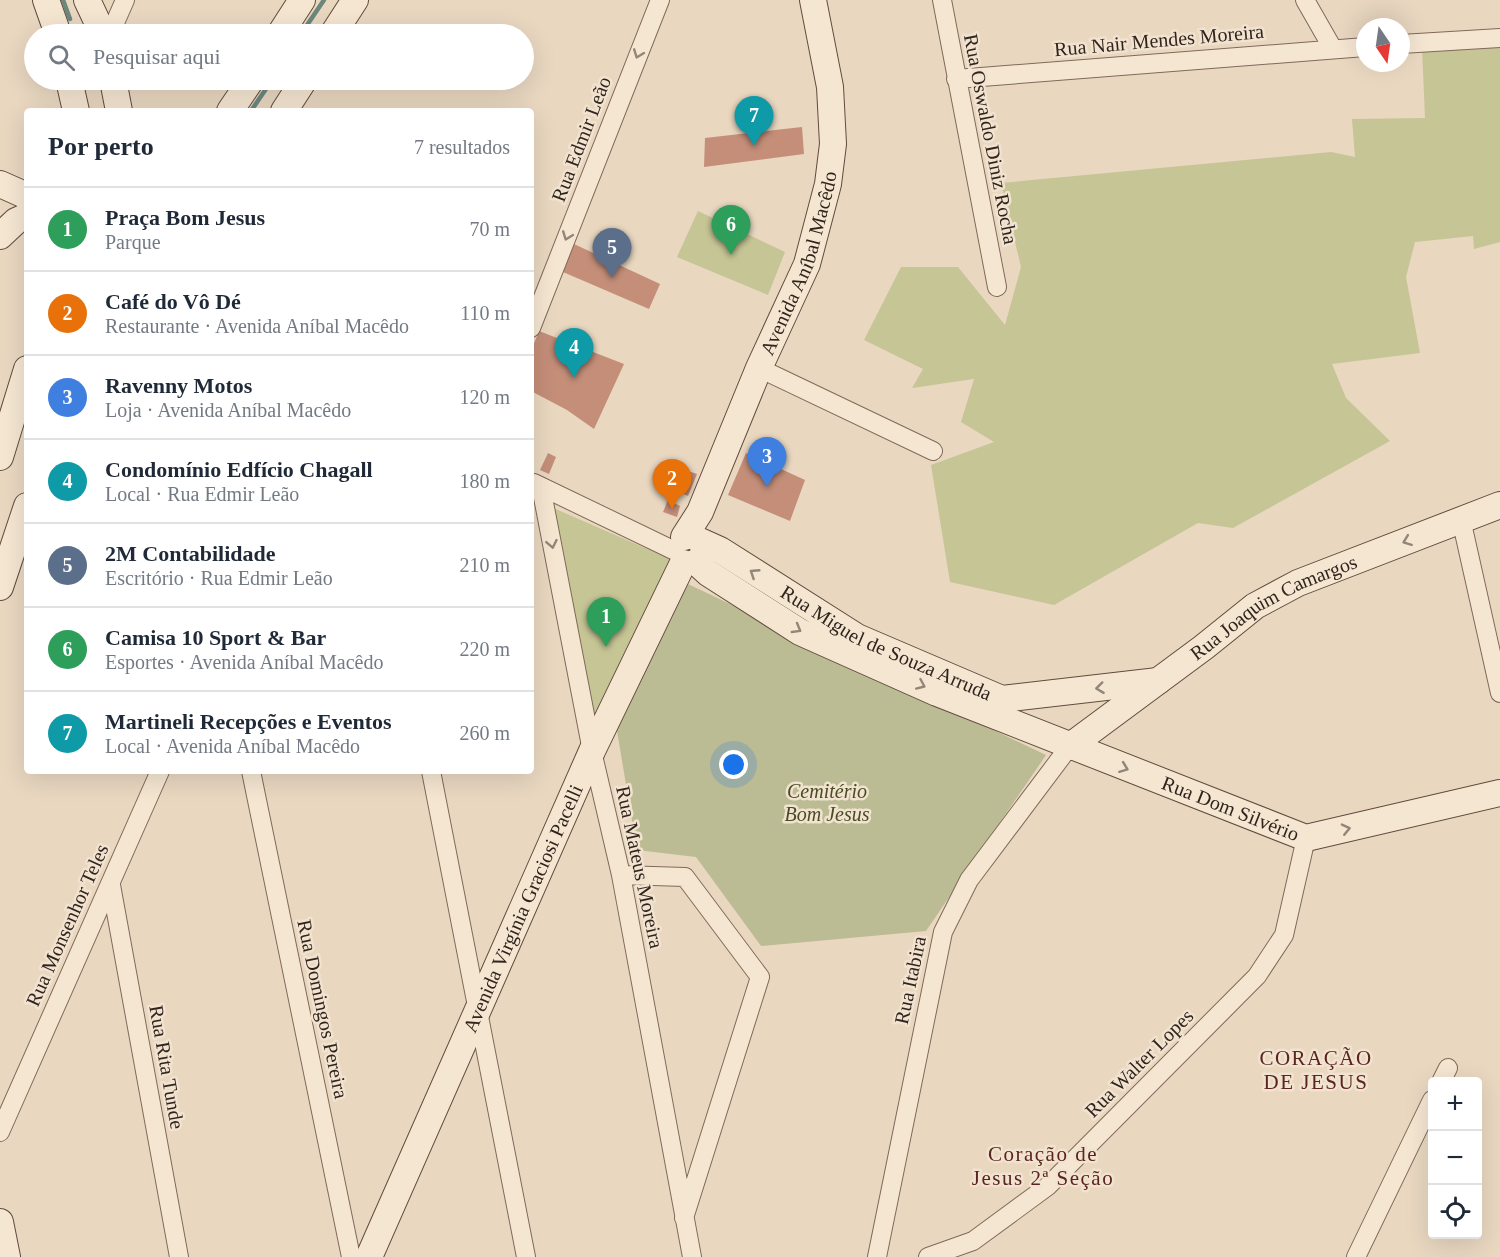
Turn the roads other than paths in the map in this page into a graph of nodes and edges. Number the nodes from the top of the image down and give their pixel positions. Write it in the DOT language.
graph roads {
  1 [pos="46,0"];
  2 [pos="87,0"];
  3 [pos="125,0"];
  4 [pos="302,0"];
  5 [pos="355,0"];
  6 [pos="660,0"];
  7 [pos="813,0"];
  8 [pos="942,0"];
  9 [pos="1305,0"];
  10 [pos="54,24"];
  11 [pos="98,24"];
  12 [pos="114,24"];
  13 [pos="286,24"];
  14 [pos="339,24"];
  15 [pos="1500,38"];
  16 [pos="1410,43"];
  17 [pos="1356,48"];
  18 [pos="1333,49"];
  19 [pos="956,79"];
  20 [pos="71,90"];
  21 [pos="115,90"];
  22 [pos="245,90"];
  23 [pos="298,90"];
  24 [pos="75,108"];
  25 [pos="118,108"];
  26 [pos="233,108"];
  27 [pos="286,108"];
  28 [pos="0,184"];
  29 [pos="24,195"];
  30 [pos="997,287"];
  31 [pos="534,320"];
  32 [pos="759,368"];
  33 [pos="24,395"];
  34 [pos="20,429"];
  35 [pos="933,451"];
  36 [pos="0,457"];
  37 [pos="536,484"];
  38 [pos="1500,505"];
  39 [pos="24,515"];
  40 [pos="1461,519"];
  41 [pos="689,549"];
  42 [pos="0,587"];
  43 [pos="1158,681"];
  44 [pos="1500,693"];
  45 [pos="1069,747"];
  46 [pos="592,751"];
  47 [pos="159,774"];
  48 [pos="252,774"];
  49 [pos="431,774"];
  50 [pos="1500,793"];
  51 [pos="1306,838"];
  52 [pos="621,875"];
  53 [pos="111,885"];
  54 [pos="478,1010"];
  55 [pos="7,1102"];
  56 [pos="1428,1108"];
  57 [pos="0,1132"];
  58 [pos="684,1220"];
  59 [pos="0,1222"];
  60 [pos="7,1257"];
  61 [pos="179,1257"];
  62 [pos="351,1257"];
  63 [pos="369,1257"];
  64 [pos="526,1257"];
  65 [pos="692,1257"];
  66 [pos="877,1257"];
  67 [pos="928,1257"];
  68 [pos="1356,1257"];
  1 -- 10 [label="street"];
  2 -- 11 [label="street"];
  3 -- 12 [label="street"];
  4 -- 13 [label="street"];
  5 -- 14 [label="street"];
  6 -- 31 [label="street, Rua Edmir Leão, one-way"];
  7 -- 32 [label="street, Avenida Aníbal Macêdo"];
  8 -- 19 [label="street, Rua Oswaldo Diniz Rocha"];
  9 -- 18 [label="street"];
  15 -- 16 [label="street"];
  17 -- 18 [label="street, Rua Nair Mendes Moreira"];
  18 -- 19 [label="street, Rua Nair Mendes Moreira"];
  19 -- 30 [label="street, Rua Oswaldo Diniz Rocha"];
  20 -- 24 [label="street"];
  21 -- 25 [label="street"];
  22 -- 26 [label="street"];
  23 -- 27 [label="street"];
  28 -- 29 [label="street"];
  32 -- 35 [label="street"];
  32 -- 41 [label="street, Avenida Aníbal Macêdo"];
  33 -- 34 [label="street"];
  34 -- 36 [label="street"];
  37 -- 41 [label="street, Rua Miguel de Souza Arruda"];
  37 -- 46 [label="street, Rua Mateus Moreira, one-way"];
  38 -- 40 [label="street, Rua Joaquim Camargos"];
  39 -- 42 [label="street"];
  40 -- 43 [label="street, Rua Joaquim Camargos, one-way"];
  40 -- 44 [label="street"];
  43 -- 41 [label="street, Rua Miguel de Souza Arruda, one-way"];
  41 -- 45 [label="street, Rua Miguel de Souza Arruda, one-way"];
  41 -- 46 [label="street, Avenida Virgínia Graciosi Pacelli"];
  43 -- 45 [label="street, Rua Joaquim Camargos"];
  45 -- 51 [label="street, Rua Dom Silvério, one-way"];
  45 -- 66 [label="street, Rua Itabira"];
  46 -- 52 [label="street, Rua Mateus Moreira"];
  46 -- 54 [label="street, Avenida Virgínia Graciosi Pacelli"];
  47 -- 53 [label="street, Rua Monsenhor Teles"];
  48 -- 62 [label="street, Rua Domingos Pereira"];
  49 -- 54 [label="street"];
  51 -- 50 [label="street, Rua Dom Silvério, one-way"];
  51 -- 67 [label="street, Rua Walter Lopes"];
  52 -- 58 [label="street, Rua Mateus Moreira"];
  52 -- 58 [label="street"];
  53 -- 55 [label="street, Rua Monsenhor Teles"];
  53 -- 61 [label="street, Rua Rita Tunde"];
  54 -- 63 [label="street, Avenida Virgínia Graciosi Pacelli"];
  54 -- 64 [label="street"];
  55 -- 57 [label="street, Rua Monsenhor Teles"];
  56 -- 68 [label="street"];
  58 -- 65 [label="street, Rua Mateus Moreira"];
  59 -- 60 [label="street"];
}
